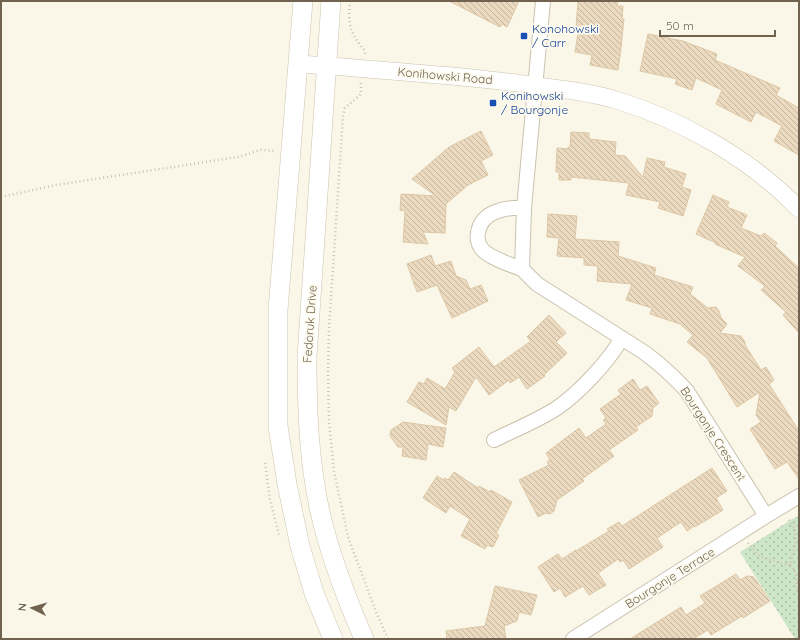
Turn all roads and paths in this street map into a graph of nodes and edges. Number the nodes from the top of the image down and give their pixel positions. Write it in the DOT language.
graph roads {
  1 [pos="303,1"];
  2 [pos="331,1"];
  3 [pos="350,1"];
  4 [pos="543,1"];
  5 [pos="365,51"];
  6 [pos="298,64"];
  7 [pos="327,66"];
  8 [pos="362,69"];
  9 [pos="536,86"];
  10 [pos="275,151"];
  11 [pos="1,197"];
  12 [pos="524,208"];
  13 [pos="799,209"];
  14 [pos="522,269"];
  15 [pos="622,338"];
  16 [pos="494,440"];
  17 [pos="799,496"];
  18 [pos="781,507"];
  19 [pos="766,516"];
  20 [pos="742,532"];
  21 [pos="790,565"];
  22 [pos="798,573"];
  23 [pos="799,596"];
  24 [pos="333,639"];
  25 [pos="364,639"];
  26 [pos="388,639"];
  27 [pos="574,639"];
  1 -- 6 [label="main road"];
  2 -- 7 [label="main road, Fedoruk Drive"];
  3 -- 5 [label="path"];
  4 -- 9 [label="street"];
  6 -- 7 [label="street, Konihowski Road"];
  6 -- 24 [label="main road"];
  7 -- 8 [label="street, Konihowski Road"];
  7 -- 25 [label="main road, Fedoruk Drive"];
  8 -- 9 [label="street, Konihowski Road"];
  8 -- 26 [label="path"];
  9 -- 12 [label="street"];
  9 -- 13 [label="street, Konihowski Road"];
  10 -- 11 [label="path"];
  12 -- 14 [label="street"];
  12 -- 14 [label="street, Bourgonje Crescent"];
  14 -- 15 [label="street, Bourgonje Crescent"];
  15 -- 16 [label="street"];
  15 -- 19 [label="street, Bourgonje Crescent"];
  17 -- 18 [label="street"];
  18 -- 19 [label="street"];
  18 -- 21 [label="path"];
  19 -- 20 [label="street, Bourgonje Terrace"];
  20 -- 21 [label="path"];
  20 -- 27 [label="street, Bourgonje Terrace"];
  21 -- 22 [label="path"];
  22 -- 23 [label="path"];
}
